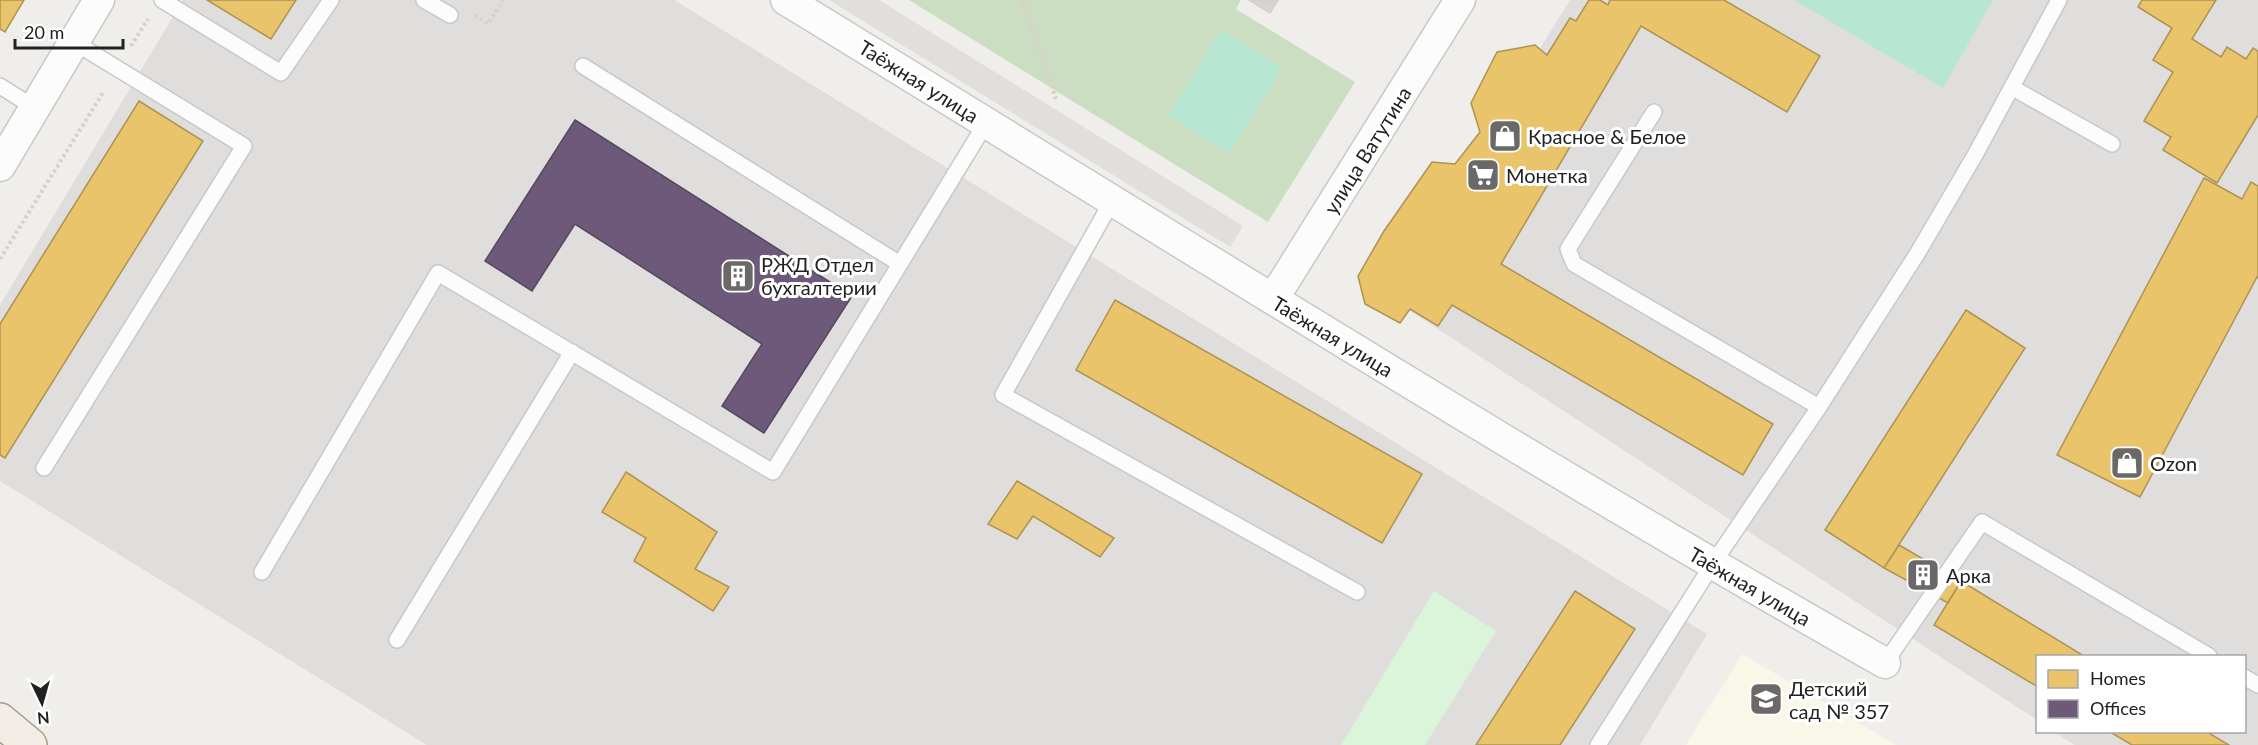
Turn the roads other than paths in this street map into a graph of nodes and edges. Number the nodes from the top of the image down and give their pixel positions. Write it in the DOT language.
graph roads {
  1 [pos="99,0"];
  2 [pos="331,0"];
  3 [pos="424,0"];
  4 [pos="786,0"];
  5 [pos="1460,0"];
  6 [pos="2059,0"];
  7 [pos="158,5"];
  8 [pos="450,15"];
  9 [pos="74,42"];
  10 [pos="583,66"];
  11 [pos="0,86"];
  12 [pos="2013,88"];
  13 [pos="35,108"];
  14 [pos="1654,112"];
  15 [pos="986,123"];
  16 [pos="2112,144"];
  17 [pos="0,166"];
  18 [pos="1112,201"];
  19 [pos="900,264"];
  20 [pos="1273,299"];
  21 [pos="572,352"];
  22 [pos="1819,407"];
  23 [pos="44,468"];
  24 [pos="1712,565"];
  25 [pos="262,572"];
  26 [pos="1357,592"];
  27 [pos="397,640"];
  28 [pos="2206,655"];
  29 [pos="1885,663"];
  30 [pos="0,720"];
  31 [pos="30,745"];
  32 [pos="1598,745"];
  1 -- 9 [label="street"];
  2 -- 7 [label="lane"];
  3 -- 8 [label="lane"];
  4 -- 15 [label="street, Таёжная улица"];
  5 -- 20 [label="street, улица Ватутина"];
  6 -- 12 [label="lane"];
  9 -- 13 [label="street"];
  9 -- 23 [label="lane"];
  10 -- 19 [label="lane"];
  11 -- 13 [label="lane"];
  12 -- 16 [label="lane"];
  12 -- 22 [label="lane"];
  13 -- 17 [label="street"];
  14 -- 22 [label="lane"];
  15 -- 18 [label="street, Таёжная улица"];
  15 -- 19 [label="lane"];
  18 -- 20 [label="street, Таёжная улица"];
  18 -- 26 [label="lane"];
  19 -- 21 [label="lane"];
  20 -- 24 [label="street, Таёжная улица"];
  21 -- 25 [label="lane"];
  21 -- 27 [label="lane"];
  22 -- 24 [label="lane"];
  24 -- 29 [label="street, Таёжная улица"];
  24 -- 32 [label="lane"];
  28 -- 29 [label="lane"];
  30 -- 31 [label="main road"];
}
